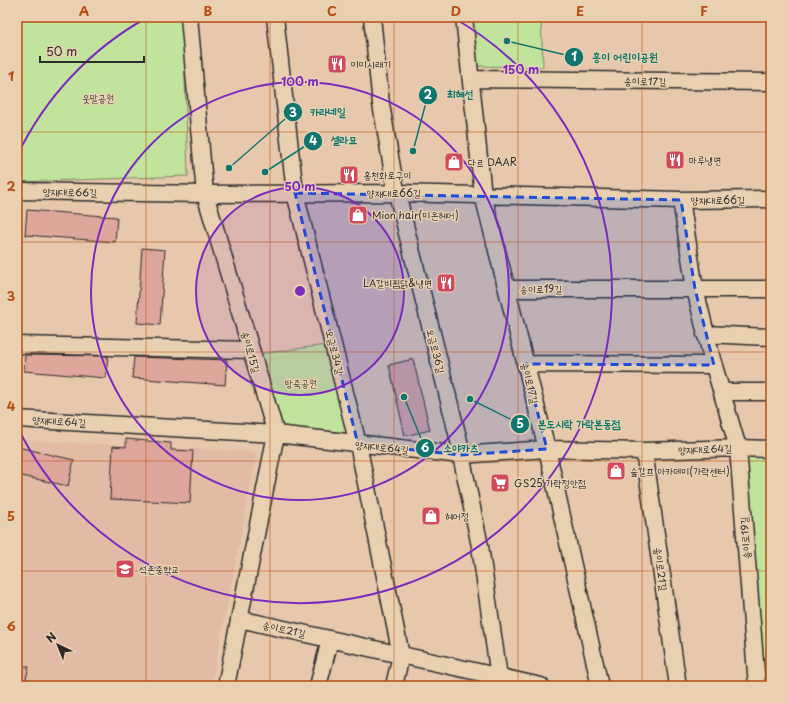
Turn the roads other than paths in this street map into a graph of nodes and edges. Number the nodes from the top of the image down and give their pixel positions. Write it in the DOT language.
graph roads {
  1 [pos="189,17"];
  2 [pos="275,17"];
  3 [pos="372,17"];
  4 [pos="464,17"];
  5 [pos="471,79"];
  6 [pos="771,82"];
  7 [pos="17,191"];
  8 [pos="295,193"];
  9 [pos="397,193"];
  10 [pos="205,194"];
  11 [pos="483,195"];
  12 [pos="771,199"];
  13 [pos="681,200"];
  14 [pos="507,289"];
  15 [pos="695,289"];
  16 [pos="771,289"];
  17 [pos="705,334"];
  18 [pos="771,337"];
  19 [pos="17,345"];
  20 [pos="251,350"];
  21 [pos="525,364"];
  22 [pos="714,365"];
  23 [pos="722,392"];
  24 [pos="771,392"];
  25 [pos="17,419"];
  26 [pos="276,434"];
  27 [pos="358,444"];
  28 [pos="547,448"];
  29 [pos="738,448"];
  30 [pos="771,449"];
  31 [pos="644,451"];
  32 [pos="461,455"];
  33 [pos="238,619"];
  34 [pos="330,640"];
  35 [pos="401,655"];
  36 [pos="499,681"];
  37 [pos="226,686"];
  38 [pos="318,686"];
  39 [pos="394,686"];
  40 [pos="541,686"];
  41 [pos="600,686"];
  42 [pos="678,686"];
  43 [pos="757,686"];
  1 -- 10 [label="street, 송이로15길"];
  2 -- 8 [label="street, 오금로34길"];
  3 -- 9 [label="street, 오금로36길"];
  4 -- 5 [label="street, 송이로17길"];
  5 -- 6 [label="street, 송이로17길"];
  5 -- 11 [label="street, 송이로17길"];
  7 -- 10 [label="street, 양재대로66길"];
  8 -- 9 [label="street, 양재대로66길"];
  8 -- 10 [label="street, 양재대로66길"];
  8 -- 27 [label="street, 오금로34길"];
  9 -- 11 [label="street, 양재대로66길"];
  9 -- 32 [label="street, 오금로36길"];
  10 -- 20 [label="street, 송이로15길"];
  11 -- 13 [label="street, 양재대로66길"];
  11 -- 14 [label="street, 송이로17길"];
  12 -- 13 [label="street, 양재대로66길"];
  13 -- 15 [label="street, 송이로19길"];
  14 -- 15 [label="street, 송이로19길"];
  14 -- 21 [label="street, 송이로17길"];
  15 -- 16 [label="street, 송이로19길"];
  15 -- 17 [label="street, 송이로19길"];
  17 -- 18 [label="street"];
  17 -- 22 [label="street, 송이로19길"];
  19 -- 20 [label="street"];
  20 -- 26 [label="street, 송이로15길"];
  21 -- 22 [label="street"];
  21 -- 28 [label="street, 송이로17길"];
  22 -- 23 [label="street, 송이로19길"];
  23 -- 24 [label="street"];
  23 -- 29 [label="street, 송이로19길"];
  25 -- 26 [label="street, 양재대로64길"];
  26 -- 27 [label="street, 양재대로64길"];
  26 -- 33 [label="street, 송이로15길"];
  27 -- 32 [label="street, 양재대로64길"];
  27 -- 35 [label="street, 오금로34길"];
  28 -- 31 [label="street, 양재대로64길"];
  28 -- 32 [label="street, 양재대로64길"];
  28 -- 41 [label="street, 송이로17길"];
  29 -- 30 [label="street, 양재대로64길"];
  29 -- 31 [label="street, 양재대로64길"];
  29 -- 43 [label="street, 송이로19길"];
  31 -- 42 [label="street, 송이로21길"];
  32 -- 36 [label="street, 오금로36길"];
  33 -- 34 [label="street, 송이로21길"];
  33 -- 37 [label="street, 송이로15길"];
  34 -- 35 [label="street, 송이로21길"];
  34 -- 38 [label="street"];
  35 -- 36 [label="street, 송이로21길"];
  35 -- 39 [label="street, 오금로34길"];
  36 -- 40 [label="street, 송이로21길"];
}
